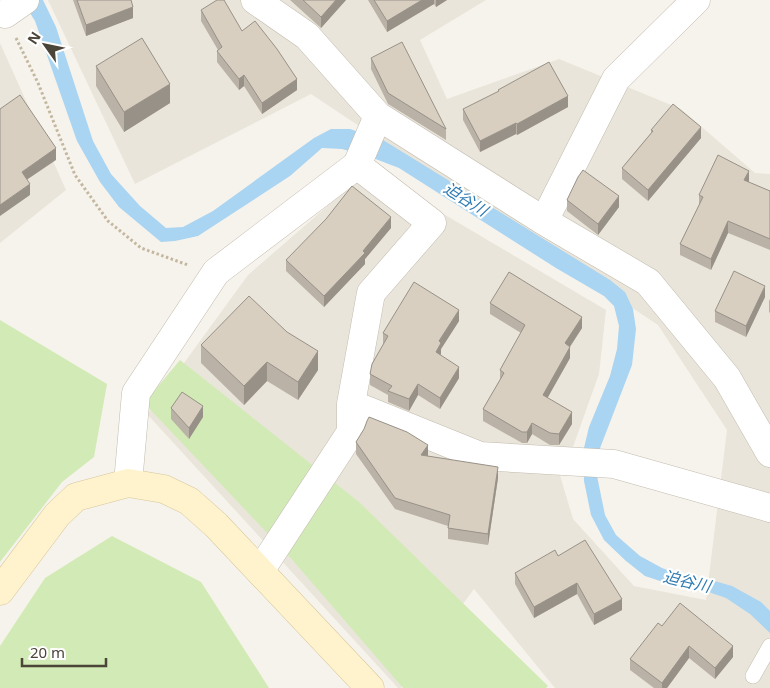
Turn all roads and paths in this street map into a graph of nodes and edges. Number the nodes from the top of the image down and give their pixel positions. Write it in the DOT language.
graph roads {
  1 [pos="255,0"];
  2 [pos="696,0"];
  3 [pos="16,7"];
  4 [pos="375,123"];
  5 [pos="357,165"];
  6 [pos="544,221"];
  7 [pos="216,272"];
  8 [pos="351,404"];
  9 [pos="770,453"];
  10 [pos="128,483"];
  11 [pos="770,508"];
  12 [pos="260,572"];
  13 [pos="0,590"];
  14 [pos="770,646"];
  15 [pos="752,676"];
  16 [pos="370,688"];
  1 -- 4 [label="street"];
  2 -- 6 [label="street"];
  3 -- 7 [label="path"];
  4 -- 5 [label="street"];
  4 -- 6 [label="street"];
  5 -- 7 [label="street"];
  5 -- 8 [label="street"];
  6 -- 9 [label="street"];
  7 -- 10 [label="street"];
  8 -- 11 [label="street"];
  8 -- 12 [label="street"];
  10 -- 12 [label="street"];
  10 -- 13 [label="street"];
  12 -- 16 [label="street"];
  14 -- 15 [label="lane"];
}
